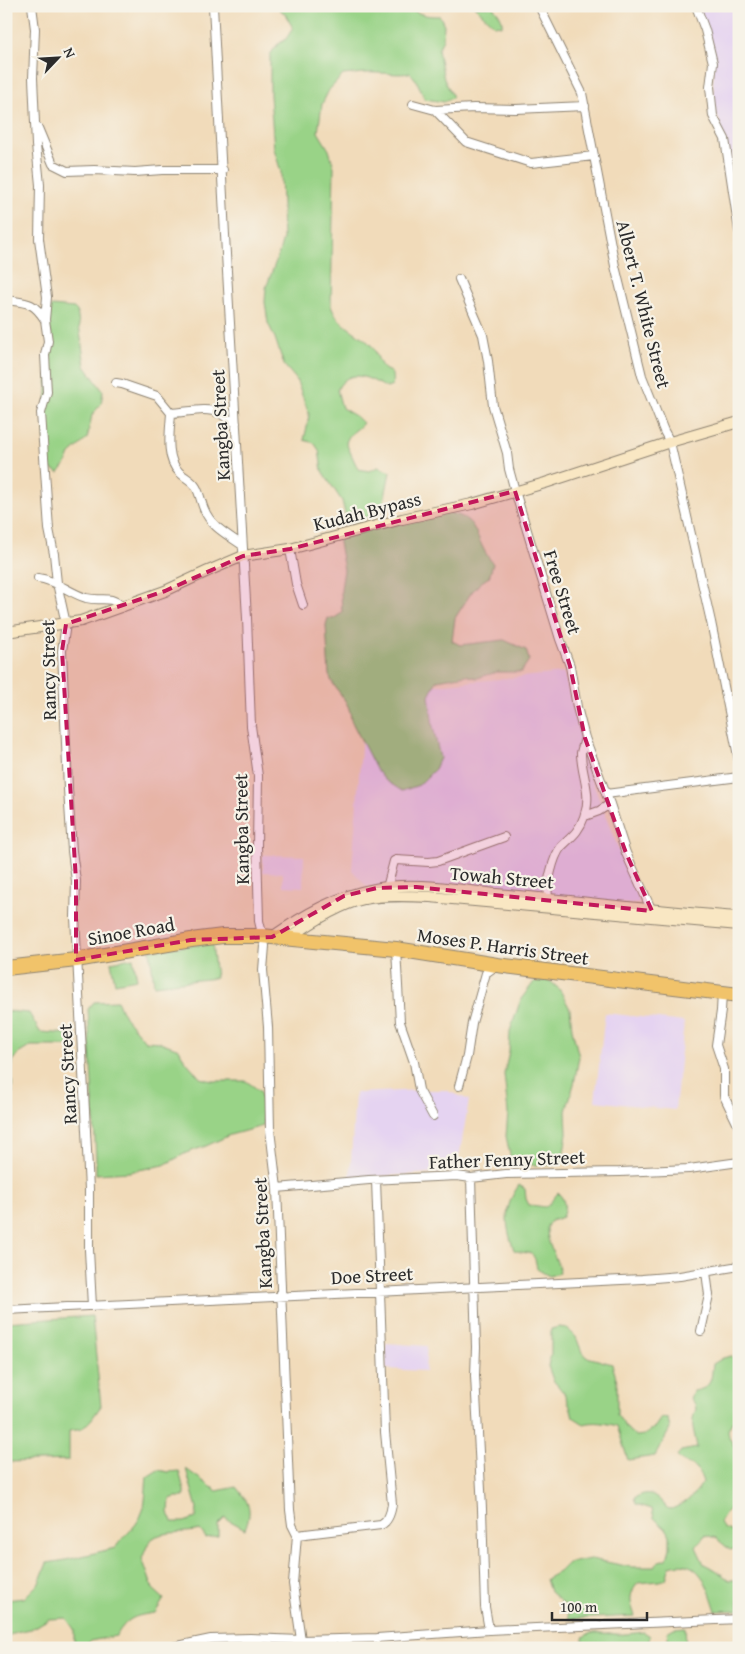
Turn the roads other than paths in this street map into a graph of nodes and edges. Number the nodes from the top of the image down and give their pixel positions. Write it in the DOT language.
graph roads {
  1 [pos="32,6"];
  2 [pos="213,6"];
  3 [pos="539,6"];
  4 [pos="696,6"];
  5 [pos="413,104"];
  6 [pos="585,106"];
  7 [pos="434,110"];
  8 [pos="36,123"];
  9 [pos="594,156"];
  10 [pos="223,170"];
  11 [pos="739,231"];
  12 [pos="459,280"];
  13 [pos="6,300"];
  14 [pos="45,320"];
  15 [pos="116,383"];
  16 [pos="171,413"];
  17 [pos="739,422"];
  18 [pos="236,423"];
  19 [pos="670,442"];
  20 [pos="515,491"];
  21 [pos="242,545"];
  22 [pos="290,549"];
  23 [pos="243,556"];
  24 [pos="38,578"];
  25 [pos="57,583"];
  26 [pos="303,605"];
  27 [pos="123,607"];
  28 [pos="66,624"];
  29 [pos="6,632"];
  30 [pos="585,738"];
  31 [pos="739,761"];
  32 [pos="739,777"];
  33 [pos="606,794"];
  34 [pos="610,804"];
  35 [pos="585,816"];
  36 [pos="504,838"];
  37 [pos="388,884"];
  38 [pos="548,898"];
  39 [pos="652,910"];
  40 [pos="739,917"];
  41 [pos="739,925"];
  42 [pos="267,936"];
  43 [pos="288,939"];
  44 [pos="396,950"];
  45 [pos="76,960"];
  46 [pos="498,965"];
  47 [pos="6,968"];
  48 [pos="722,993"];
  49 [pos="739,995"];
  50 [pos="459,1086"];
  51 [pos="433,1116"];
  52 [pos="739,1127"];
  53 [pos="739,1162"];
  54 [pos="471,1178"];
  55 [pos="376,1180"];
  56 [pos="277,1188"];
  57 [pos="739,1266"];
  58 [pos="706,1272"];
  59 [pos="474,1286"];
  60 [pos="379,1291"];
  61 [pos="281,1296"];
  62 [pos="92,1306"];
  63 [pos="6,1310"];
  64 [pos="701,1331"];
  65 [pos="297,1535"];
  66 [pos="739,1619"];
  67 [pos="489,1630"];
  68 [pos="300,1644"];
  69 [pos="168,1648"];
  1 -- 8 [label="street, Rancy Street"];
  2 -- 10 [label="street, Kangba Street"];
  3 -- 6 [label="street, Albert T. White Street"];
  4 -- 11 [label="street"];
  5 -- 7 [label="street"];
  6 -- 7 [label="street"];
  6 -- 9 [label="street, Albert T. White Street"];
  7 -- 9 [label="street"];
  8 -- 10 [label="street"];
  8 -- 14 [label="street, Rancy Street"];
  9 -- 19 [label="street, Albert T. White Street"];
  10 -- 18 [label="street, Kangba Street"];
  12 -- 20 [label="street, Free Street"];
  13 -- 14 [label="street"];
  14 -- 25 [label="street, Rancy Street"];
  15 -- 16 [label="street"];
  16 -- 18 [label="street"];
  16 -- 21 [label="street"];
  17 -- 19 [label="street, Kudah Bypass"];
  18 -- 21 [label="street, Kangba Street"];
  19 -- 20 [label="street, Kudah Bypass"];
  19 -- 31 [label="street, Albert T. White Street"];
  20 -- 22 [label="street, Kudah Bypass"];
  20 -- 30 [label="street, Free Street"];
  21 -- 23 [label="street, Kangba Street"];
  22 -- 23 [label="street, Kudah Bypass"];
  22 -- 26 [label="street"];
  23 -- 27 [label="street, Kudah Bypass"];
  23 -- 42 [label="street, Kangba Street"];
  24 -- 25 [label="street"];
  25 -- 27 [label="street"];
  25 -- 28 [label="street, Rancy Street"];
  27 -- 28 [label="street, Kudah Bypass"];
  28 -- 29 [label="street, Kudah Bypass"];
  28 -- 45 [label="street, Rancy Street"];
  30 -- 33 [label="street, Free Street"];
  30 -- 35 [label="street"];
  32 -- 33 [label="street"];
  33 -- 34 [label="street, Free Street"];
  34 -- 35 [label="street"];
  34 -- 39 [label="street, Free Street"];
  35 -- 38 [label="street"];
  36 -- 37 [label="street"];
  38 -- 39 [label="street, Towah Street"];
  38 -- 42 [label="street, Towah Street"];
  39 -- 40 [label="street, Towah Street"];
  41 -- 43 [label="street, Towah Street"];
  42 -- 43 [label="highway, Moses P. Harris Street"];
  42 -- 45 [label="highway, Sinoe Road"];
  42 -- 56 [label="street, Kangba Street"];
  43 -- 44 [label="highway, Moses P. Harris Street"];
  44 -- 46 [label="highway, Moses P. Harris Street"];
  44 -- 51 [label="street"];
  45 -- 47 [label="highway, Sinoe Road"];
  45 -- 62 [label="street, Rancy Street"];
  46 -- 48 [label="highway, Moses P. Harris Street"];
  46 -- 50 [label="street"];
  48 -- 49 [label="highway, Moses P. Harris Street"];
  48 -- 52 [label="street"];
  53 -- 54 [label="street, Father Fenny Street"];
  54 -- 55 [label="street, Father Fenny Street"];
  54 -- 59 [label="street"];
  55 -- 56 [label="street, Father Fenny Street"];
  55 -- 60 [label="street"];
  56 -- 61 [label="street, Kangba Street"];
  57 -- 58 [label="street, Doe Street"];
  58 -- 59 [label="street, Doe Street"];
  58 -- 64 [label="street"];
  59 -- 60 [label="street, Doe Street"];
  59 -- 67 [label="street"];
  60 -- 61 [label="street, Doe Street"];
  60 -- 65 [label="street"];
  61 -- 62 [label="street, Doe Street"];
  61 -- 65 [label="street, Kangba Street"];
  62 -- 63 [label="street, Doe Street"];
  65 -- 68 [label="street, Kangba Street"];
  66 -- 67 [label="street"];
  67 -- 68 [label="street"];
  68 -- 69 [label="street"];
}
